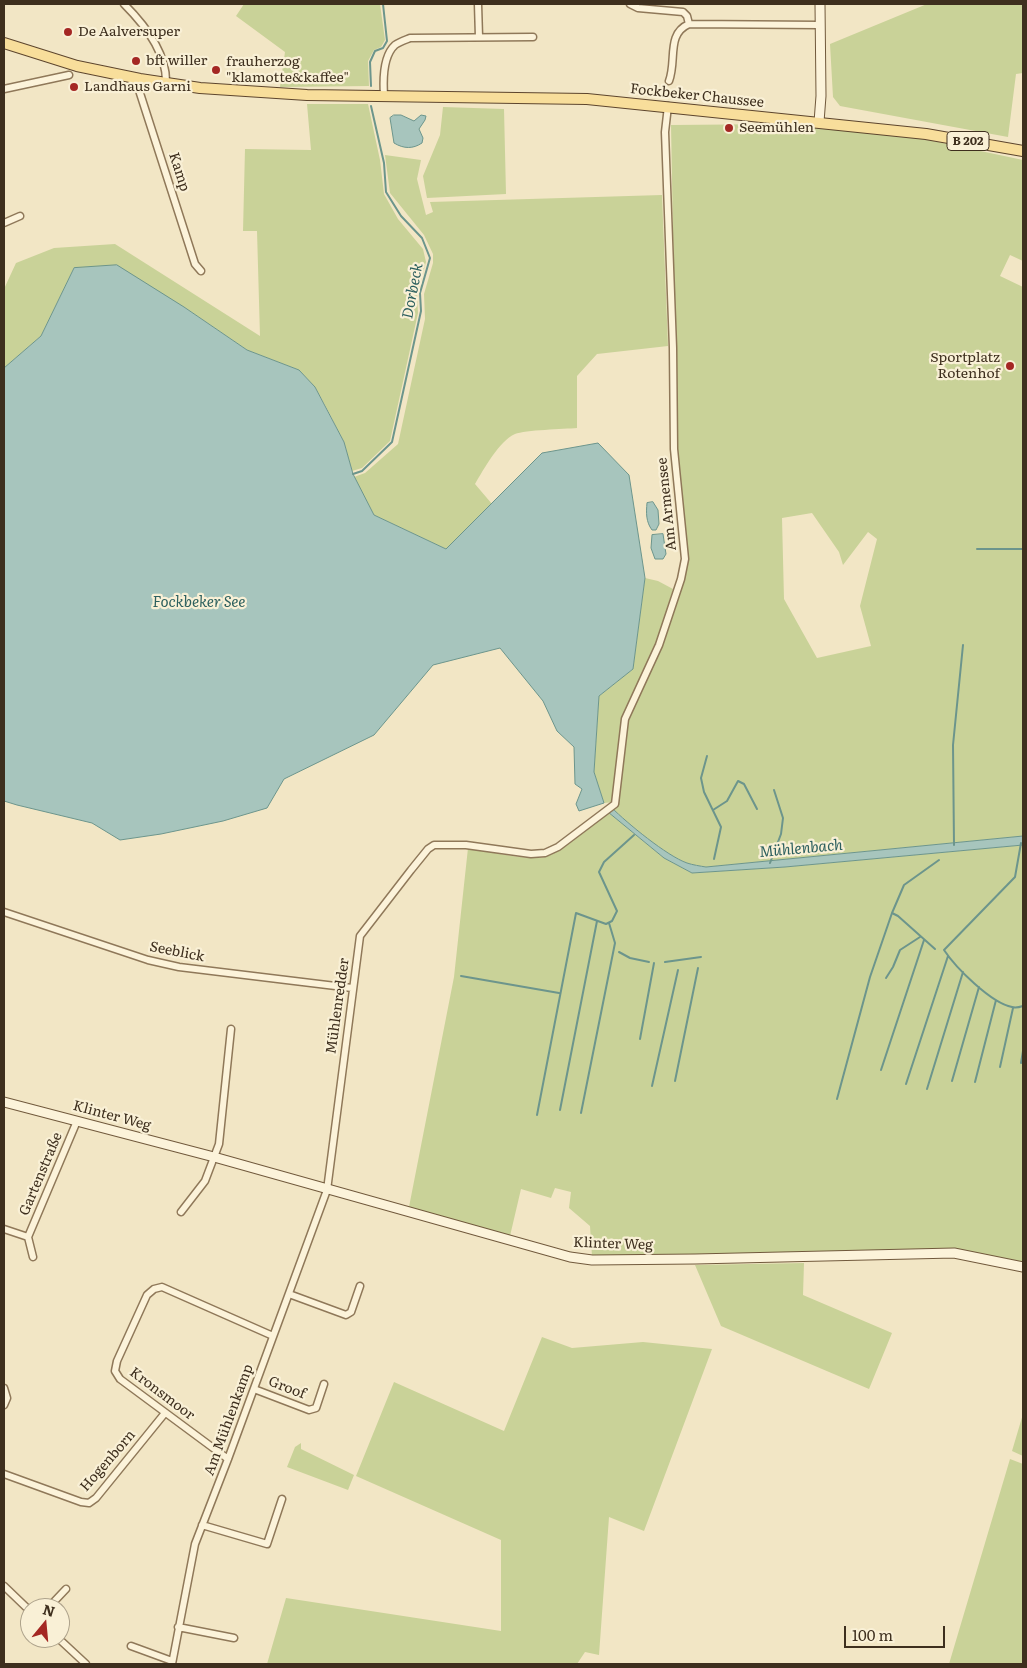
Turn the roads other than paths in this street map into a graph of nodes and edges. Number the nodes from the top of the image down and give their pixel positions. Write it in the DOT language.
graph roads {
  1 [pos="124,4"];
  2 [pos="478,4"];
  3 [pos="630,4"];
  4 [pos="820,4"];
  5 [pos="689,24"];
  6 [pos="820,25"];
  7 [pos="479,37"];
  8 [pos="533,37"];
  9 [pos="4,43"];
  10 [pos="69,76"];
  11 [pos="140,79"];
  12 [pos="669,81"];
  13 [pos="166,83"];
  14 [pos="4,89"];
  15 [pos="384,95"];
  16 [pos="668,106"];
  17 [pos="819,122"];
  18 [pos="1023,151"];
  19 [pos="20,216"];
  20 [pos="4,223"];
  21 [pos="201,271"];
  22 [pos="428,849"];
  23 [pos="4,912"];
  24 [pos="352,988"];
  25 [pos="231,1029"];
  26 [pos="4,1102"];
  27 [pos="77,1121"];
  28 [pos="214,1157"];
  29 [pos="327,1190"];
  30 [pos="181,1212"];
  31 [pos="4,1229"];
  32 [pos="28,1237"];
  33 [pos="33,1257"];
  34 [pos="1023,1267"];
  35 [pos="360,1286"];
  36 [pos="289,1294"];
  37 [pos="273,1336"];
  38 [pos="324,1384"];
  39 [pos="4,1388"];
  40 [pos="254,1389"];
  41 [pos="4,1406"];
  42 [pos="165,1413"];
  43 [pos="228,1459"];
  44 [pos="4,1474"];
  45 [pos="282,1500"];
  46 [pos="202,1525"];
  47 [pos="4,1586"];
  48 [pos="66,1589"];
  49 [pos="57,1598"];
  50 [pos="20,1601"];
  51 [pos="178,1627"];
  52 [pos="234,1638"];
  53 [pos="131,1646"];
  54 [pos="69,1648"];
  55 [pos="172,1663"];
  56 [pos="86,1664"];
  1 -- 13 [label="street"];
  2 -- 7 [label="street"];
  3 -- 5 [label="street"];
  4 -- 6 [label="street"];
  5 -- 6 [label="street"];
  5 -- 12 [label="street"];
  6 -- 17 [label="street"];
  7 -- 8 [label="street"];
  7 -- 15 [label="street"];
  9 -- 11 [label="main road, Fockbeker Chaussee"];
  10 -- 14 [label="street"];
  11 -- 13 [label="main road, Fockbeker Chaussee"];
  11 -- 21 [label="street, Kamp"];
  13 -- 15 [label="main road, Fockbeker Chaussee"];
  15 -- 16 [label="main road, Fockbeker Chaussee / B 202"];
  16 -- 17 [label="main road, Fockbeker Chaussee / B 202"];
  16 -- 22 [label="street, Am Armensee"];
  17 -- 18 [label="main road, Fockbeker Chaussee / B 202"];
  19 -- 20 [label="street"];
  22 -- 24 [label="street, Mühlenredder"];
  23 -- 24 [label="street, Seeblick"];
  24 -- 29 [label="street, Mühlenredder"];
  25 -- 28 [label="street"];
  26 -- 27 [label="street, Klinter Weg"];
  27 -- 28 [label="street, Klinter Weg"];
  27 -- 32 [label="street, Gartenstraße"];
  28 -- 29 [label="street, Klinter Weg"];
  28 -- 30 [label="street"];
  29 -- 34 [label="street, Klinter Weg"];
  29 -- 36 [label="street, Am Mühlenkamp"];
  31 -- 32 [label="street, Gartenstraße"];
  32 -- 33 [label="street, Gartenstraße"];
  35 -- 36 [label="street"];
  36 -- 37 [label="street, Am Mühlenkamp"];
  37 -- 40 [label="street, Am Mühlenkamp"];
  37 -- 42 [label="street, Kronsmoor"];
  38 -- 40 [label="street, Groof"];
  39 -- 41 [label="street"];
  40 -- 43 [label="street, Am Mühlenkamp"];
  42 -- 43 [label="street, Kronsmoor"];
  42 -- 44 [label="street, Hogenborn"];
  43 -- 46 [label="street, Am Mühlenkamp"];
  45 -- 46 [label="street"];
  46 -- 51 [label="street, Am Mühlenkamp"];
  47 -- 50 [label="street"];
  48 -- 49 [label="street"];
  51 -- 52 [label="street"];
  51 -- 55 [label="street, Am Mühlenkamp"];
  53 -- 55 [label="street"];
  54 -- 56 [label="street"];
}
